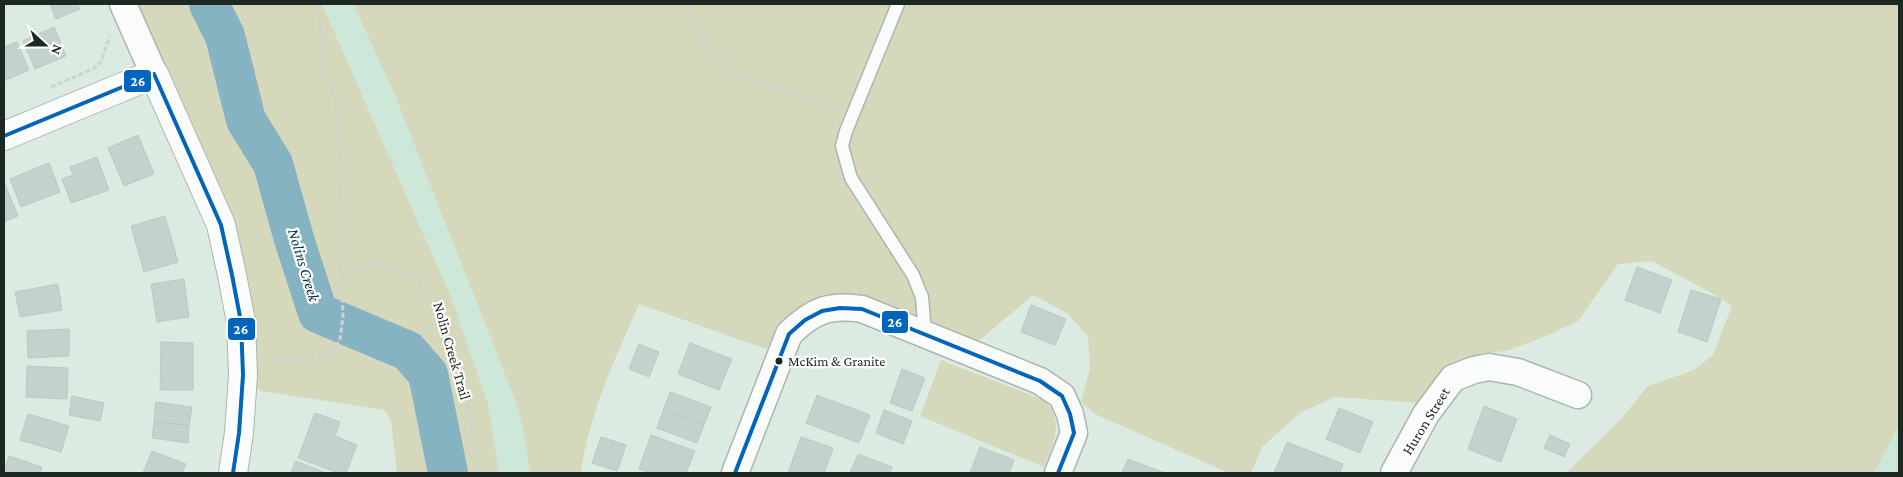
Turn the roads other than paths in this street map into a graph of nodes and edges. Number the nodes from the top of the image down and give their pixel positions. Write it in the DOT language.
graph roads {
  1 [pos="123,4"];
  2 [pos="898,4"];
  3 [pos="154,74"];
  4 [pos="4,136"];
  5 [pos="925,334"];
  6 [pos="1578,395"];
  7 [pos="233,473"];
  8 [pos="735,473"];
  9 [pos="1058,473"];
  10 [pos="1394,473"];
  1 -- 3 [label="street"];
  2 -- 5 [label="lane"];
  3 -- 4 [label="street"];
  3 -- 7 [label="street"];
  5 -- 8 [label="street"];
  5 -- 9 [label="street"];
  6 -- 10 [label="street, Huron Street"];
}
